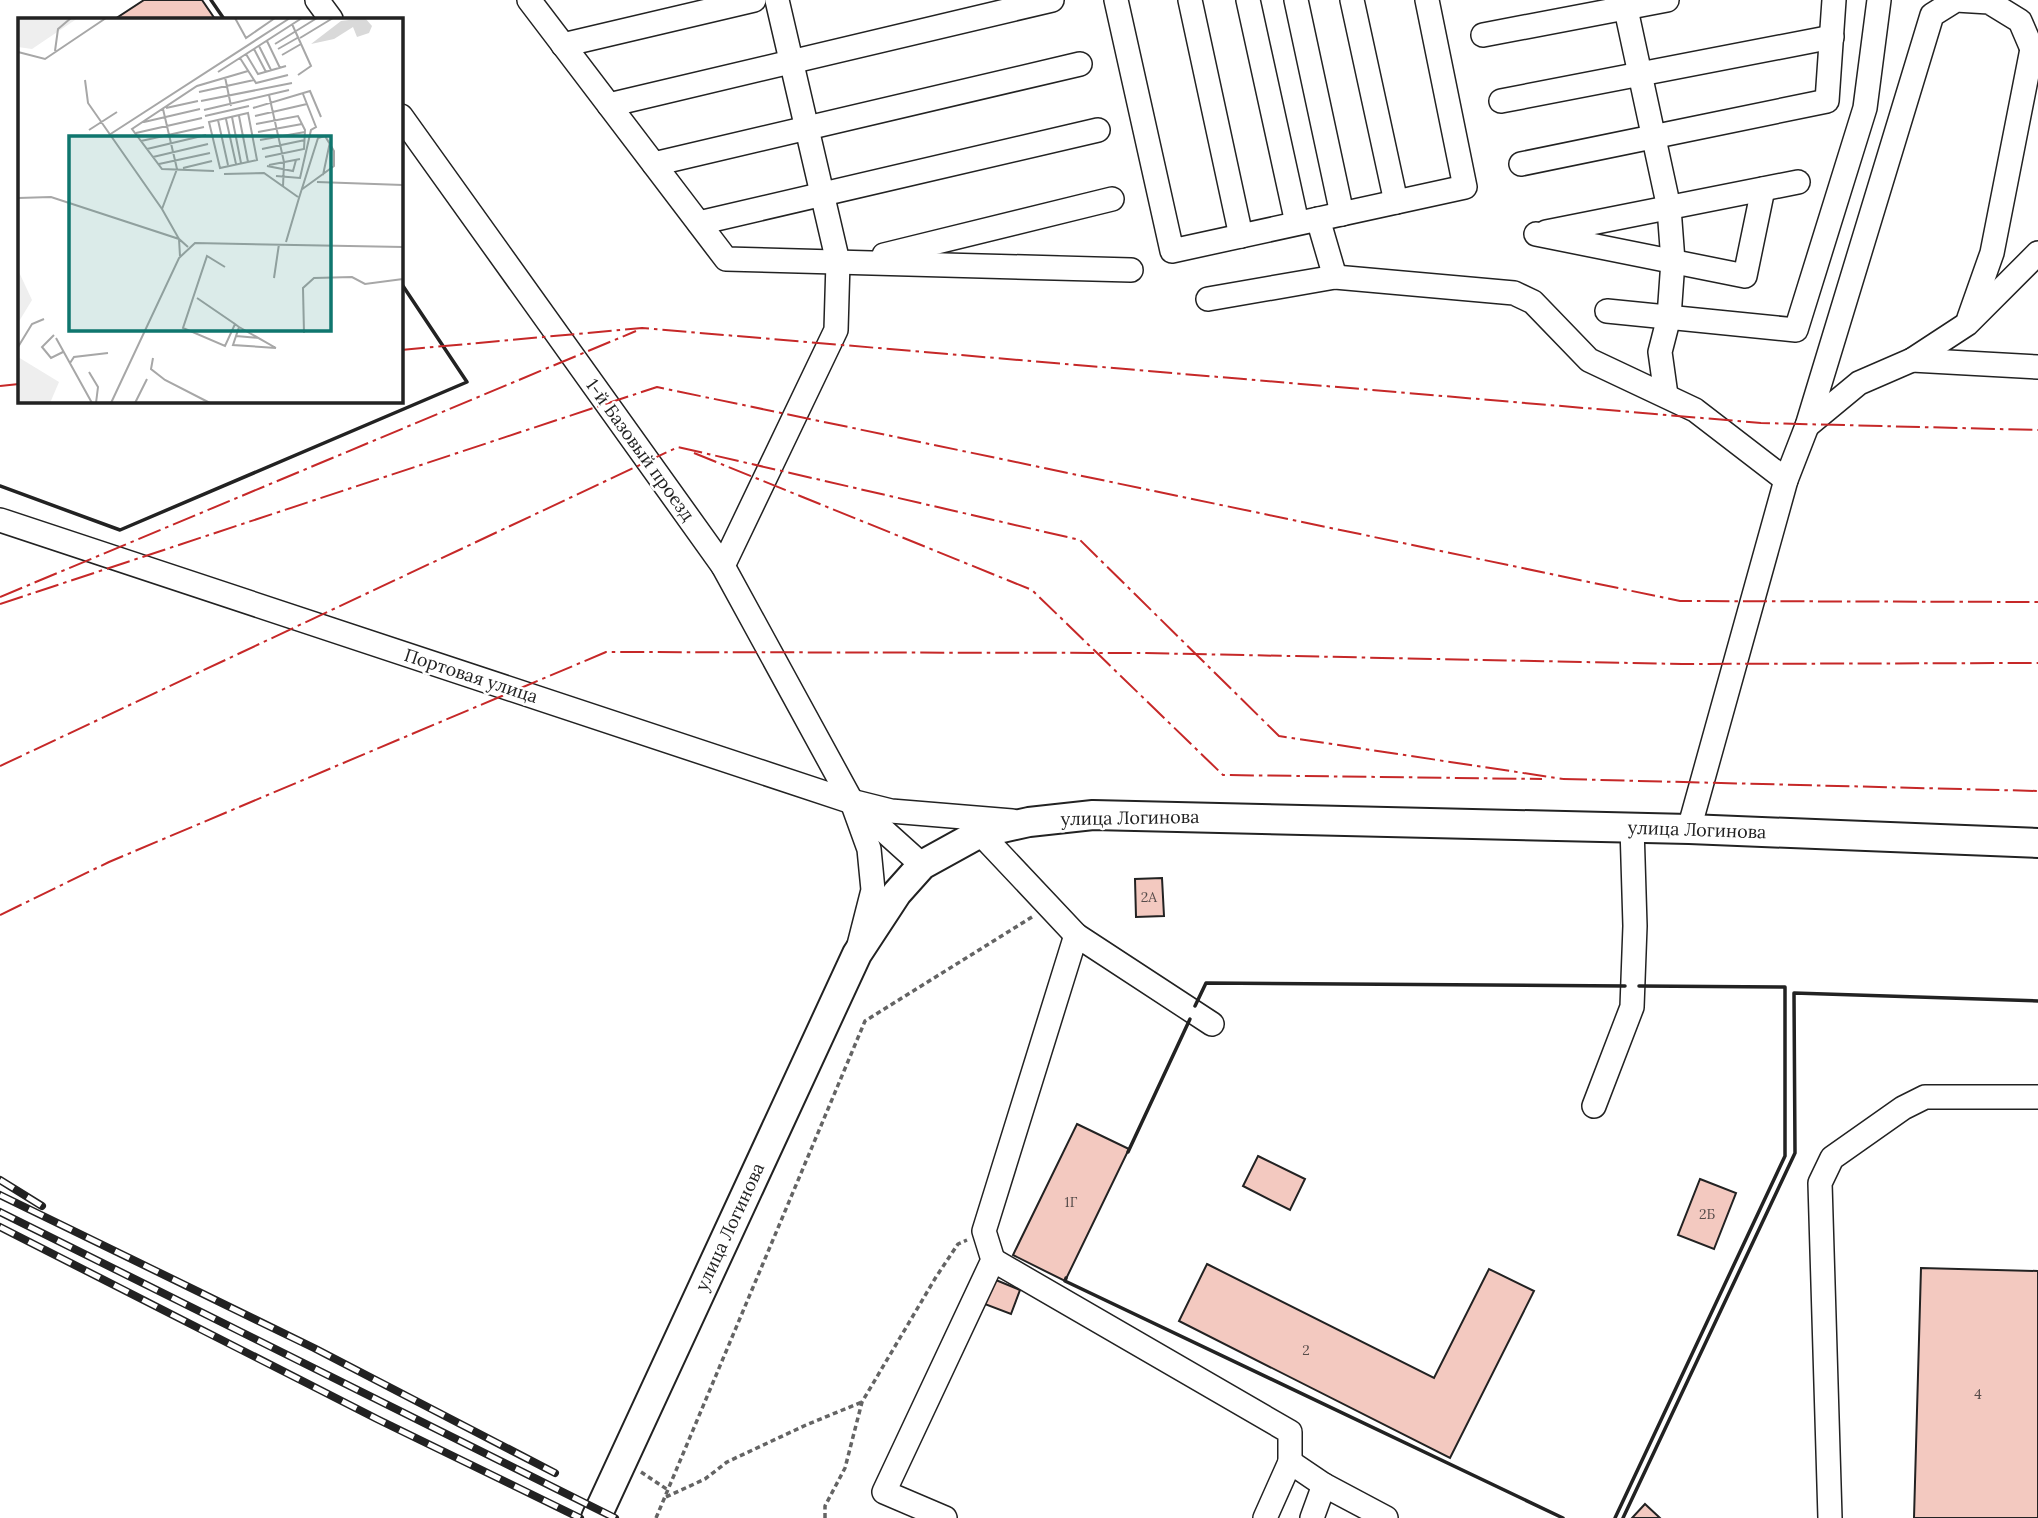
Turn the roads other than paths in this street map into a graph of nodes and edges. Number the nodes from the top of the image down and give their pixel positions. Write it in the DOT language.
graph roads {
  1 [pos="317,0"];
  2 [pos="529,0"];
  3 [pos="754,0"];
  4 [pos="777,0"];
  5 [pos="1052,0"];
  6 [pos="1116,0"];
  7 [pos="1190,0"];
  8 [pos="1248,0"];
  9 [pos="1296,0"];
  10 [pos="1352,0"];
  11 [pos="1427,0"];
  12 [pos="1667,0"];
  13 [pos="1834,0"];
  14 [pos="1880,0"];
  15 [pos="1625,4"];
  16 [pos="330,18"];
  17 [pos="1483,35"];
  18 [pos="1832,37"];
  19 [pos="563,45"];
  20 [pos="2035,56"];
  21 [pos="791,62"];
  22 [pos="1080,64"];
  23 [pos="1640,74"];
  24 [pos="1501,101"];
  25 [pos="609,105"];
  26 [pos="402,117"];
  27 [pos="807,128"];
  28 [pos="1098,130"];
  29 [pos="1653,137"];
  30 [pos="654,164"];
  31 [pos="1521,164"];
  32 [pos="1798,182"];
  33 [pos="1763,189"];
  34 [pos="822,194"];
  35 [pos="1112,199"];
  36 [pos="1396,202"];
  37 [pos="1669,208"];
  38 [pos="1342,214"];
  39 [pos="1308,221"];
  40 [pos="699,223"];
  41 [pos="1241,236"];
  42 [pos="2038,253"];
  43 [pos="1673,261"];
  44 [pos="846,262"];
  45 [pos="1130,270"];
  46 [pos="1335,277"];
  47 [pos="1208,299"];
  48 [pos="1608,312"];
  49 [pos="1669,317"];
  50 [pos="1967,324"];
  51 [pos="1912,360"];
  52 [pos="2038,367"];
  53 [pos="1666,395"];
  54 [pos="1807,426"];
  55 [pos="1786,480"];
  56 [pos="0,520"];
  57 [pos="723,566"];
  58 [pos="852,802"];
  59 [pos="1029,822"];
  60 [pos="1632,827"];
  61 [pos="1689,829"];
  62 [pos="980,833"];
  63 [pos="2038,843"];
  64 [pos="922,865"];
  65 [pos="1076,936"];
  66 [pos="856,954"];
  67 [pos="1212,1024"];
  68 [pos="2038,1097"];
  69 [pos="1594,1106"];
  70 [pos="993,1260"];
  71 [pos="1290,1462"];
  72 [pos="1324,1485"];
  73 [pos="596,1518"];
  74 [pos="944,1518"];
  75 [pos="1265,1518"];
  76 [pos="1312,1518"];
  77 [pos="1386,1518"];
  78 [pos="1830,1518"];
  1 -- 16 [label="street"];
  2 -- 19 [label="street"];
  3 -- 19 [label="street"];
  4 -- 21 [label="street"];
  5 -- 21 [label="street"];
  6 -- 41 [label="street"];
  7 -- 41 [label="street"];
  8 -- 39 [label="street"];
  9 -- 38 [label="street"];
  10 -- 36 [label="street"];
  11 -- 36 [label="street"];
  12 -- 15 [label="street"];
  13 -- 18 [label="street"];
  14 -- 49 [label="street"];
  15 -- 17 [label="street"];
  15 -- 23 [label="street"];
  18 -- 23 [label="street"];
  18 -- 29 [label="street"];
  19 -- 25 [label="street"];
  20 -- 50 [label="street"];
  20 -- 54 [label="street"];
  21 -- 25 [label="street"];
  21 -- 27 [label="street"];
  22 -- 27 [label="street"];
  23 -- 24 [label="street"];
  23 -- 29 [label="street"];
  25 -- 30 [label="street"];
  26 -- 57 [label="street, 1-й Базовый проезд"];
  27 -- 30 [label="street"];
  27 -- 34 [label="street"];
  28 -- 34 [label="street"];
  29 -- 31 [label="street"];
  29 -- 37 [label="street"];
  30 -- 40 [label="street"];
  32 -- 33 [label="street"];
  33 -- 37 [label="street"];
  33 -- 43 [label="street"];
  34 -- 40 [label="street"];
  34 -- 44 [label="street"];
  35 -- 44 [label="street"];
  36 -- 38 [label="street"];
  37 -- 43 [label="street"];
  37 -- 43 [label="street"];
  38 -- 39 [label="street"];
  39 -- 41 [label="street"];
  39 -- 46 [label="street"];
  40 -- 44 [label="street"];
  42 -- 50 [label="street"];
  43 -- 49 [label="street"];
  44 -- 45 [label="street"];
  44 -- 57 [label="street"];
  46 -- 47 [label="street"];
  46 -- 53 [label="street"];
  48 -- 49 [label="street"];
  49 -- 53 [label="street"];
  50 -- 51 [label="street"];
  51 -- 52 [label="street"];
  51 -- 54 [label="street"];
  53 -- 55 [label="street"];
  54 -- 55 [label="street"];
  55 -- 61 [label="street"];
  56 -- 58 [label="street, Портовая улица"];
  57 -- 58 [label="street, 1-й Базовый проезд"];
  58 -- 59 [label="street"];
  58 -- 64 [label="street, Портовая улица"];
  58 -- 66 [label="street"];
  59 -- 60 [label="main road, улица Логинова"];
  59 -- 62 [label="main road, улица Логинова"];
  60 -- 61 [label="main road, улица Логинова"];
  60 -- 69 [label="street"];
  61 -- 63 [label="main road, улица Логинова"];
  62 -- 64 [label="main road, улица Логинова"];
  62 -- 65 [label="street"];
  64 -- 66 [label="main road, улица Логинова"];
  65 -- 67 [label="street"];
  65 -- 70 [label="street"];
  66 -- 73 [label="main road, улица Логинова"];
  68 -- 78 [label="street"];
  70 -- 71 [label="street"];
  70 -- 74 [label="street"];
  71 -- 72 [label="street"];
  71 -- 75 [label="street"];
  72 -- 76 [label="street"];
  72 -- 77 [label="street"];
}
